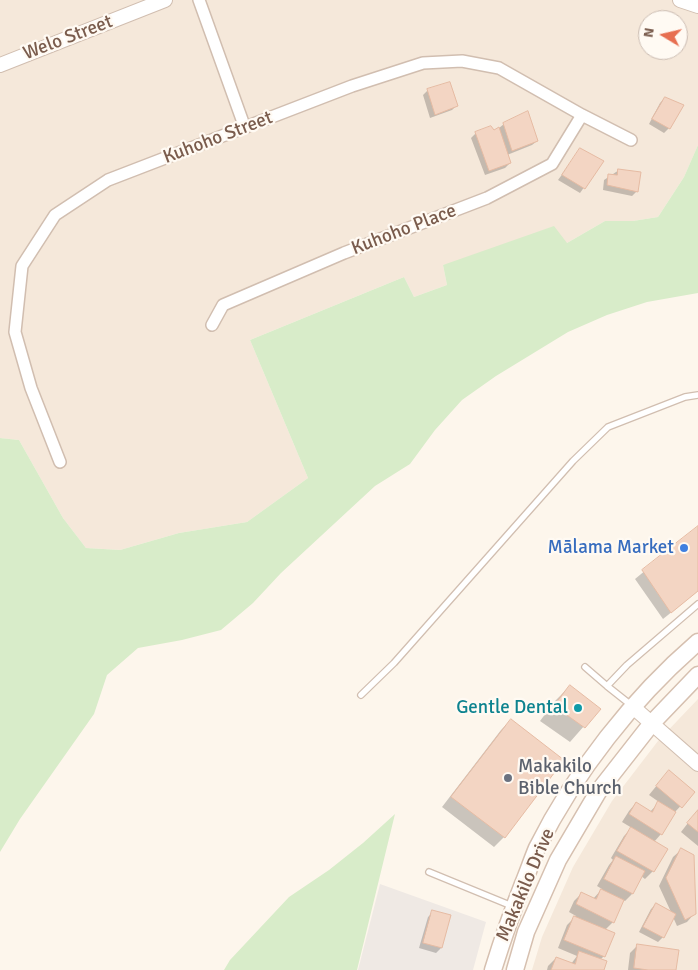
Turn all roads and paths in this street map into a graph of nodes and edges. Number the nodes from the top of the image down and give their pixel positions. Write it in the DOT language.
graph roads {
  1 [pos="165,0"];
  2 [pos="199,0"];
  3 [pos="680,0"];
  4 [pos="698,6"];
  5 [pos="0,64"];
  6 [pos="582,115"];
  7 [pos="245,128"];
  8 [pos="631,140"];
  9 [pos="212,325"];
  10 [pos="698,395"];
  11 [pos="60,462"];
  12 [pos="698,604"];
  13 [pos="698,642"];
  14 [pos="585,667"];
  15 [pos="698,675"];
  16 [pos="607,686"];
  17 [pos="361,695"];
  18 [pos="633,707"];
  19 [pos="652,722"];
  20 [pos="698,764"];
  21 [pos="429,872"];
  22 [pos="514,907"];
  23 [pos="493,970"];
  24 [pos="515,970"];
  1 -- 5 [label="street, Welo Street"];
  2 -- 7 [label="street"];
  3 -- 4 [label="street"];
  6 -- 7 [label="street, Kuhoho Street"];
  6 -- 8 [label="street, Kuhoho Street"];
  6 -- 9 [label="street, Kuhoho Place"];
  7 -- 11 [label="street, Kuhoho Street"];
  10 -- 17 [label="lane"];
  12 -- 16 [label="lane"];
  13 -- 18 [label="main road, Makakilo Drive"];
  14 -- 16 [label="lane"];
  15 -- 19 [label="main road, Makakilo Drive"];
  16 -- 18 [label="lane"];
  18 -- 19 [label="street"];
  18 -- 22 [label="main road, Makakilo Drive"];
  19 -- 20 [label="street"];
  19 -- 24 [label="main road, Makakilo Drive"];
  21 -- 22 [label="lane"];
  22 -- 23 [label="main road, Makakilo Drive"];
}
